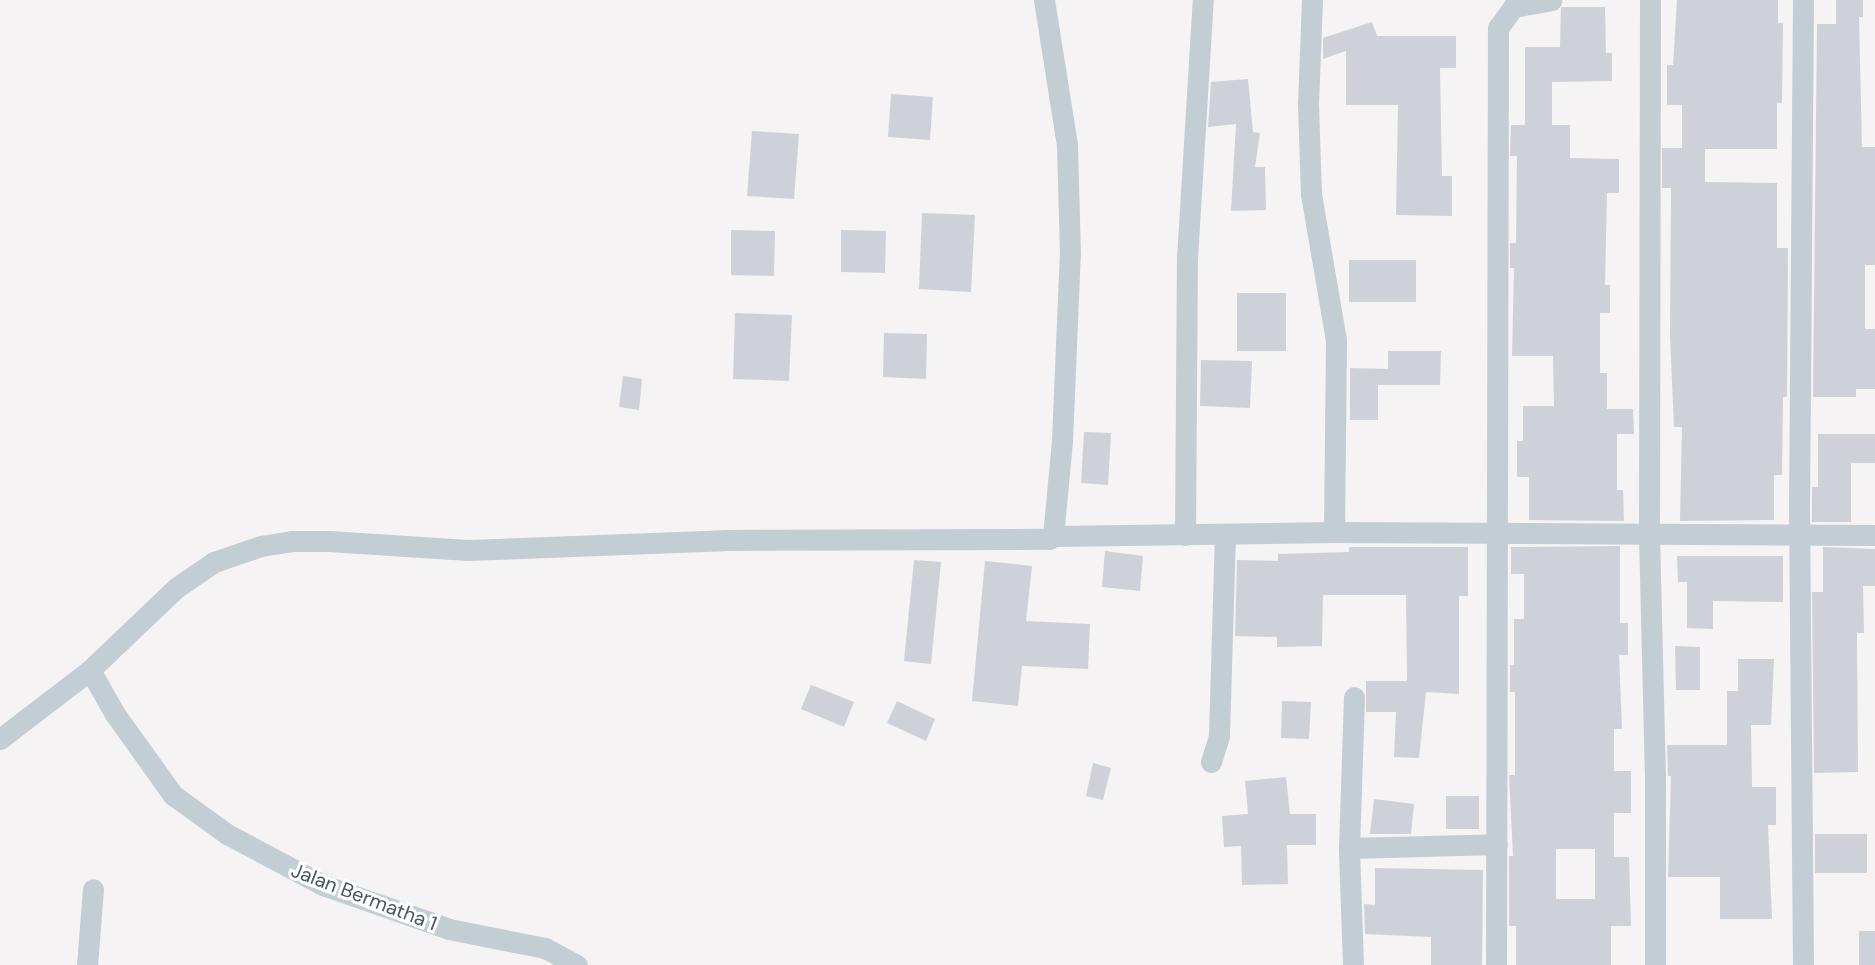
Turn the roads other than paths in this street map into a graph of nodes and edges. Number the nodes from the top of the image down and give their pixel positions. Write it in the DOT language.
graph roads {
  1 [pos="1044,0"];
  2 [pos="1203,0"];
  3 [pos="1312,0"];
  4 [pos="1551,0"];
  5 [pos="1650,0"];
  6 [pos="1803,0"];
  7 [pos="1334,532"];
  8 [pos="1497,532"];
  9 [pos="1649,534"];
  10 [pos="1799,534"];
  11 [pos="1185,535"];
  12 [pos="1875,535"];
  13 [pos="1053,536"];
  14 [pos="1225,536"];
  15 [pos="90,670"];
  16 [pos="1354,697"];
  17 [pos="0,738"];
  18 [pos="1211,762"];
  19 [pos="1497,844"];
  20 [pos="1349,848"];
  21 [pos="93,889"];
  22 [pos="87,965"];
  23 [pos="577,965"];
  24 [pos="1353,965"];
  25 [pos="1496,965"];
  26 [pos="1654,965"];
  27 [pos="1803,965"];
  1 -- 13 [label="street"];
  2 -- 11 [label="street"];
  3 -- 7 [label="street"];
  4 -- 8 [label="street"];
  5 -- 9 [label="street"];
  6 -- 10 [label="street"];
  7 -- 8 [label="street"];
  7 -- 14 [label="street"];
  8 -- 9 [label="street"];
  8 -- 19 [label="street"];
  9 -- 10 [label="street"];
  9 -- 26 [label="street"];
  10 -- 12 [label="street"];
  10 -- 27 [label="street"];
  11 -- 13 [label="street"];
  11 -- 14 [label="street"];
  13 -- 15 [label="street"];
  14 -- 18 [label="street"];
  15 -- 17 [label="street"];
  15 -- 23 [label="street, Jalan Bermatha 1"];
  16 -- 20 [label="street"];
  19 -- 20 [label="street"];
  19 -- 25 [label="street"];
  20 -- 24 [label="street"];
  21 -- 22 [label="street"];
}
